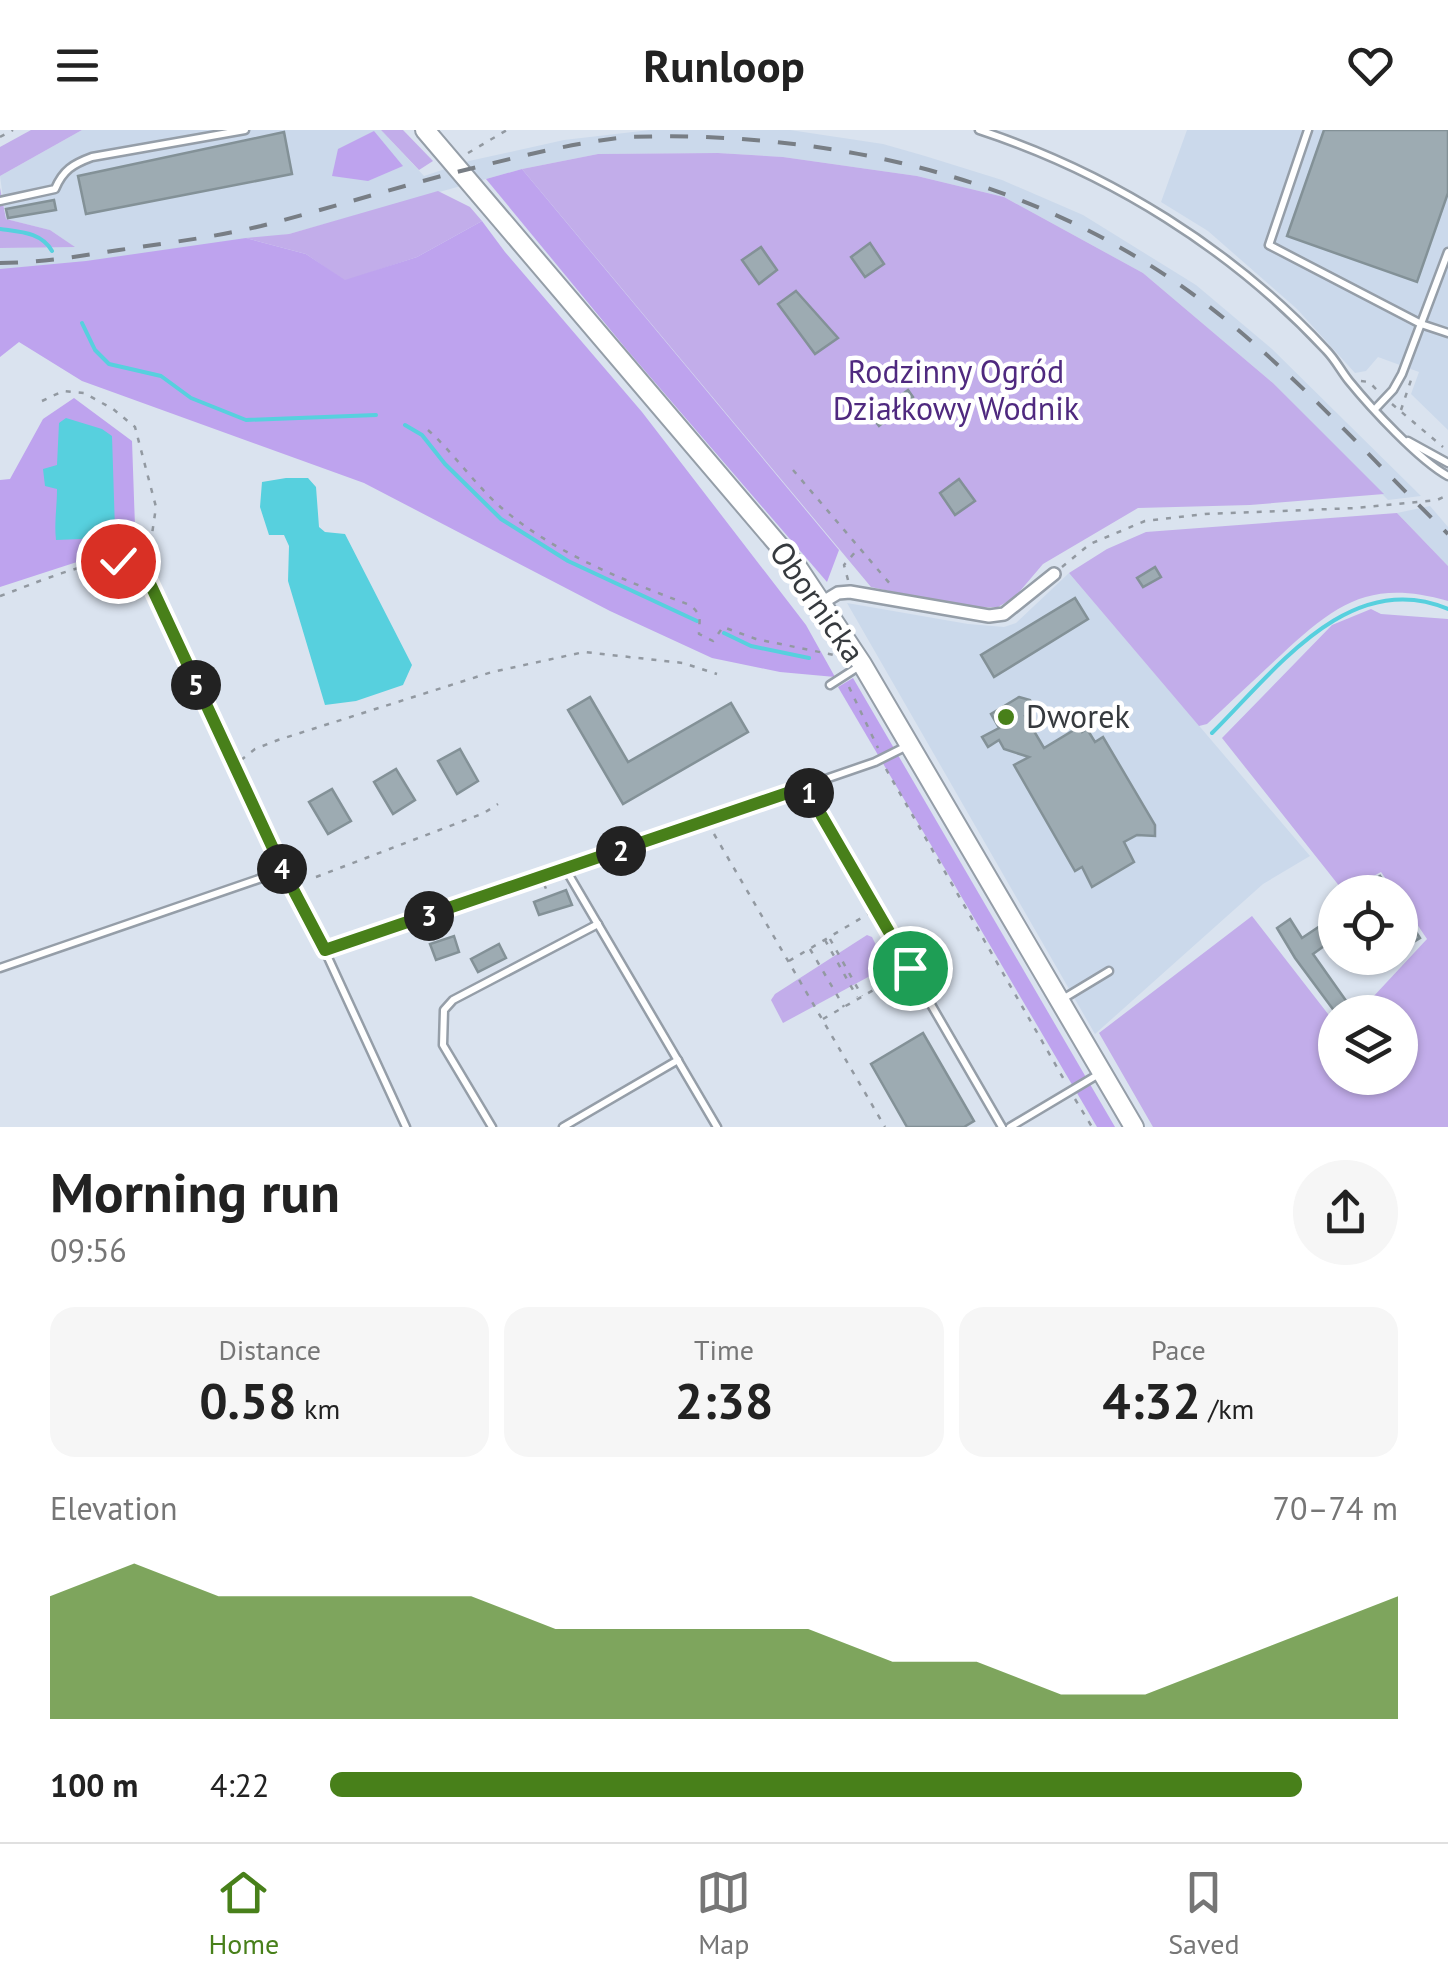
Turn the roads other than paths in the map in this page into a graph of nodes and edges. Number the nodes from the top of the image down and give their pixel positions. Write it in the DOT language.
graph roads {
  1 [pos="245,130"];
  2 [pos="425,130"];
  3 [pos="980,130"];
  4 [pos="1308,130"];
  5 [pos="0,201"];
  6 [pos="1448,252"];
  7 [pos="1421,324"];
  8 [pos="1448,333"];
  9 [pos="1376,408"];
  10 [pos="1406,440"];
  11 [pos="1448,462"];
  12 [pos="1448,476"];
  13 [pos="1054,574"];
  14 [pos="823,602"];
  15 [pos="862,664"];
  16 [pos="830,685"];
  17 [pos="910,745"];
  18 [pos="235,768"];
  19 [pos="805,787"];
  20 [pos="283,870"];
  21 [pos="566,870"];
  22 [pos="598,924"];
  23 [pos="325,950"];
  24 [pos="0,968"];
  25 [pos="1109,970"];
  26 [pos="1060,1000"];
  27 [pos="678,1060"];
  28 [pos="1102,1072"];
  29 [pos="406,1127"];
  30 [pos="492,1127"];
  31 [pos="563,1127"];
  32 [pos="717,1127"];
  33 [pos="1002,1127"];
  34 [pos="1010,1127"];
  35 [pos="1134,1127"];
  1 -- 5 [label="lane"];
  2 -- 14 [label="main road, Obornicka"];
  3 -- 9 [label="lane"];
  4 -- 7 [label="lane"];
  6 -- 7 [label="lane"];
  7 -- 8 [label="lane"];
  7 -- 9 [label="lane"];
  9 -- 10 [label="lane"];
  10 -- 11 [label="lane"];
  10 -- 12 [label="lane"];
  13 -- 14 [label="street"];
  14 -- 15 [label="main road, Obornicka"];
  15 -- 16 [label="lane"];
  15 -- 17 [label="main road, Obornicka"];
  17 -- 19 [label="lane"];
  17 -- 26 [label="main road, Obornicka"];
  18 -- 20 [label="lane"];
  19 -- 21 [label="lane"];
  19 -- 33 [label="lane"];
  20 -- 23 [label="lane"];
  20 -- 24 [label="lane"];
  21 -- 22 [label="lane"];
  21 -- 23 [label="lane"];
  22 -- 27 [label="lane"];
  22 -- 30 [label="lane"];
  23 -- 29 [label="lane"];
  25 -- 26 [label="lane"];
  26 -- 28 [label="main road, Obornicka"];
  27 -- 31 [label="lane"];
  27 -- 32 [label="lane"];
  28 -- 34 [label="lane"];
  28 -- 35 [label="main road, Obornicka"];
}
